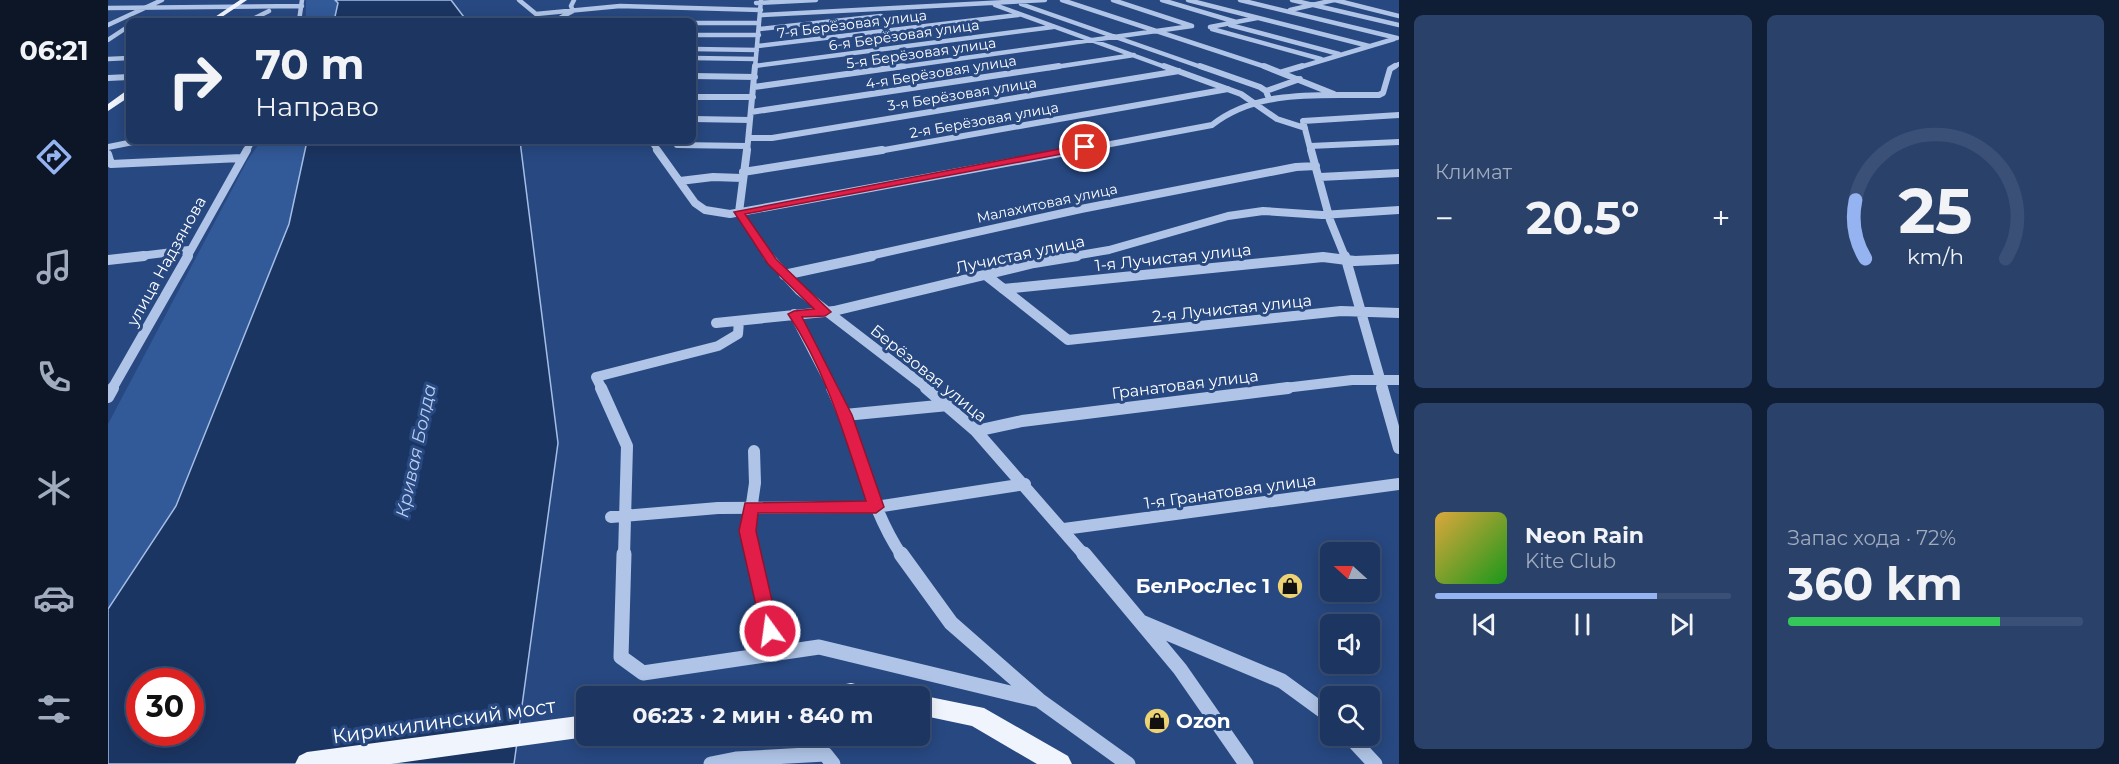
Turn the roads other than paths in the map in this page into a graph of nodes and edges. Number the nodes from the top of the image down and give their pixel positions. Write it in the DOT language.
graph roads {
  1 [pos="162,0"];
  2 [pos="244,0"];
  3 [pos="519,0"];
  4 [pos="574,0"];
  5 [pos="816,0"];
  6 [pos="1045,0"];
  7 [pos="1062,0"];
  8 [pos="1113,0"];
  9 [pos="1162,0"];
  10 [pos="1188,0"];
  11 [pos="1240,0"];
  12 [pos="1292,0"];
  13 [pos="1335,0"];
  14 [pos="1017,2"];
  15 [pos="302,3"];
  16 [pos="995,4"];
  17 [pos="1312,5"];
  18 [pos="108,8"];
  19 [pos="148,8"];
  20 [pos="232,8"];
  21 [pos="573,9"];
  22 [pos="939,10"];
  23 [pos="269,11"];
  24 [pos="1286,11"];
  25 [pos="1022,14"];
  26 [pos="131,15"];
  27 [pos="1399,16"];
  28 [pos="136,18"];
  29 [pos="217,18"];
  30 [pos="255,18"];
  31 [pos="300,18"];
  32 [pos="559,18"];
  33 [pos="695,18"];
  34 [pos="696,18"];
  35 [pos="1260,18"];
  36 [pos="1238,22"];
  37 [pos="696,23"];
  38 [pos="1227,24"];
  39 [pos="108,25"];
  40 [pos="1399,25"];
  41 [pos="1056,27"];
  42 [pos="126,28"];
  43 [pos="1156,31"];
  44 [pos="696,34"];
  45 [pos="1116,37"];
  46 [pos="1398,38"];
  47 [pos="108,40"];
  48 [pos="757,40"];
  49 [pos="1092,40"];
  50 [pos="1369,46"];
  51 [pos="696,49"];
  52 [pos="1340,54"];
  53 [pos="1134,55"];
  54 [pos="696,57"];
  55 [pos="126,58"];
  56 [pos="108,59"];
  57 [pos="1322,59"];
  58 [pos="1399,64"];
  59 [pos="1179,71"];
  60 [pos="1282,72"];
  61 [pos="696,74"];
  62 [pos="126,77"];
  63 [pos="108,78"];
  64 [pos="1300,79"];
  65 [pos="1228,89"];
  66 [pos="1266,91"];
  67 [pos="696,94"];
  68 [pos="126,95"];
  69 [pos="1336,96"];
  70 [pos="1269,99"];
  71 [pos="1255,104"];
  72 [pos="108,108"];
  73 [pos="1399,115"];
  74 [pos="751,116"];
  75 [pos="696,119"];
  76 [pos="1305,128"];
  77 [pos="748,142"];
  78 [pos="1399,142"];
  79 [pos="126,143"];
  80 [pos="250,144"];
  81 [pos="653,144"];
  82 [pos="677,145"];
  83 [pos="1310,146"];
  84 [pos="108,147"];
  85 [pos="108,154"];
  86 [pos="241,158"];
  87 [pos="109,165"];
  88 [pos="1316,166"];
  89 [pos="1399,173"];
  90 [pos="742,175"];
  91 [pos="1320,177"];
  92 [pos="680,181"];
  93 [pos="1399,210"];
  94 [pos="739,212"];
  95 [pos="1329,214"];
  96 [pos="189,250"];
  97 [pos="1346,259"];
  98 [pos="1399,259"];
  99 [pos="108,260"];
  100 [pos="784,275"];
  101 [pos="987,276"];
  102 [pos="1003,289"];
  103 [pos="825,312"];
  104 [pos="1361,313"];
  105 [pos="1399,313"];
  106 [pos="794,314"];
  107 [pos="739,321"];
  108 [pos="716,323"];
  109 [pos="1379,380"];
  110 [pos="1399,380"];
  111 [pos="108,397"];
  112 [pos="948,405"];
  113 [pos="845,415"];
  114 [pos="976,431"];
  115 [pos="1399,448"];
  116 [pos="754,451"];
  117 [pos="1025,484"];
  118 [pos="1399,484"];
  119 [pos="751,507"];
  120 [pos="876,507"];
  121 [pos="611,517"];
  122 [pos="625,517"];
  123 [pos="1064,529"];
  124 [pos="1140,622"];
  125 [pos="775,654"];
  126 [pos="1040,700"];
  127 [pos="930,707"];
  128 [pos="1320,709"];
  129 [pos="576,727"];
  130 [pos="1358,746"];
  131 [pos="307,764"];
  132 [pos="711,764"];
  133 [pos="833,764"];
  134 [pos="1060,764"];
  135 [pos="1128,764"];
  136 [pos="1246,764"];
  137 [pos="1375,764"];
  1 -- 19 [label="street"];
  2 -- 20 [label="main road"];
  3 -- 21 [label="street"];
  4 -- 21 [label="street"];
  5 -- 48 [label="street"];
  6 -- 14 [label="street"];
  7 -- 43 [label="street"];
  8 -- 43 [label="street, 5-я Берёзовая улица"];
  9 -- 36 [label="street"];
  10 -- 35 [label="street"];
  11 -- 24 [label="street"];
  12 -- 17 [label="street"];
  13 -- 17 [label="street"];
  13 -- 27 [label="street"];
  14 -- 16 [label="street"];
  14 -- 45 [label="street"];
  15 -- 20 [label="street"];
  15 -- 31 [label="street"];
  16 -- 25 [label="street"];
  16 -- 48 [label="street"];
  17 -- 24 [label="street"];
  17 -- 40 [label="street"];
  18 -- 19 [label="street"];
  19 -- 20 [label="street"];
  19 -- 26 [label="street"];
  20 -- 29 [label="main road"];
  21 -- 32 [label="street"];
  21 -- 33 [label="street"];
  22 -- 48 [label="street"];
  23 -- 30 [label="street"];
  24 -- 35 [label="street"];
  24 -- 46 [label="street"];
  25 -- 41 [label="street"];
  25 -- 48 [label="street, 7-я Берёзовая улица"];
  26 -- 28 [label="street"];
  26 -- 39 [label="street"];
  34 -- 48 [label="street"];
  35 -- 36 [label="street"];
  35 -- 50 [label="street"];
  36 -- 38 [label="street"];
  37 -- 48 [label="street"];
  38 -- 52 [label="street"];
  38 -- 57 [label="street"];
  41 -- 48 [label="street, 6-я Берёзовая улица"];
  41 -- 49 [label="street"];
  42 -- 47 [label="street"];
  43 -- 45 [label="street, 5-я Берёзовая улица"];
  43 -- 60 [label="street"];
  44 -- 48 [label="street"];
  45 -- 49 [label="street, 5-я Берёзовая улица"];
  45 -- 66 [label="street"];
  46 -- 50 [label="street"];
  48 -- 49 [label="street, 5-я Берёзовая улица"];
  48 -- 51 [label="street"];
  48 -- 54 [label="street"];
  48 -- 61 [label="street"];
  48 -- 67 [label="street"];
  48 -- 74 [label="street"];
  49 -- 53 [label="street"];
  50 -- 52 [label="street"];
  52 -- 57 [label="street"];
  53 -- 59 [label="street"];
  53 -- 74 [label="street, 4-я Берёзовая улица"];
  55 -- 56 [label="street"];
  57 -- 60 [label="street"];
  58 -- 69 [label="street"];
  59 -- 65 [label="street"];
  59 -- 77 [label="street, 3-я Берёзовая улица"];
  60 -- 64 [label="street"];
  62 -- 63 [label="street"];
  64 -- 66 [label="street"];
  64 -- 69 [label="street"];
  65 -- 71 [label="street"];
  65 -- 90 [label="street, 2-я Берёзовая улица"];
  66 -- 70 [label="street"];
  68 -- 72 [label="main road"];
  69 -- 70 [label="street"];
  70 -- 71 [label="street"];
  71 -- 76 [label="street"];
  71 -- 94 [label="street"];
  73 -- 76 [label="street"];
  74 -- 75 [label="street, 4-я Берёзовая улица"];
  74 -- 77 [label="street"];
  76 -- 83 [label="street"];
  77 -- 82 [label="street, 3-я Берёзовая улица"];
  77 -- 90 [label="street"];
  78 -- 83 [label="street"];
  79 -- 84 [label="street"];
  80 -- 86 [label="street, улица Надзянова"];
  81 -- 92 [label="street"];
  83 -- 88 [label="street"];
  85 -- 87 [label="street"];
  86 -- 87 [label="street"];
  86 -- 96 [label="street, улица Надзянова"];
  88 -- 91 [label="street"];
  88 -- 100 [label="street, Малахитовая улица"];
  89 -- 91 [label="street"];
  90 -- 92 [label="street, 2-я Берёзовая улица"];
  90 -- 94 [label="street"];
  91 -- 95 [label="street"];
  92 -- 94 [label="street"];
  93 -- 95 [label="street, Лучистая улица"];
  94 -- 100 [label="street, Берёзовая улица"];
  95 -- 97 [label="street"];
  95 -- 101 [label="street, Лучистая улица"];
  96 -- 99 [label="street"];
  96 -- 111 [label="street, улица Надзянова"];
  97 -- 98 [label="street, 1-я Лучистая улица"];
  97 -- 102 [label="street, 1-я Лучистая улица"];
  97 -- 104 [label="street"];
  100 -- 103 [label="street, Берёзовая улица"];
  101 -- 102 [label="street"];
  101 -- 103 [label="street, Лучистая улица"];
  102 -- 104 [label="street, 2-я Лучистая улица"];
  103 -- 106 [label="street, Лучистая улица"];
  103 -- 112 [label="street, Берёзовая улица"];
  104 -- 105 [label="street, 2-я Лучистая улица"];
  104 -- 109 [label="street"];
  106 -- 107 [label="street, Лучистая улица"];
  106 -- 113 [label="street"];
  107 -- 108 [label="street, Лучистая улица"];
  107 -- 122 [label="street"];
  109 -- 110 [label="street, Гранатовая улица"];
  109 -- 114 [label="street, Гранатовая улица"];
  109 -- 115 [label="street"];
  112 -- 113 [label="street"];
  112 -- 114 [label="street, Берёзовая улица"];
  113 -- 120 [label="street"];
  114 -- 117 [label="street, Берёзовая улица"];
  116 -- 119 [label="street"];
  117 -- 120 [label="street"];
  117 -- 123 [label="street, Берёзовая улица"];
  118 -- 123 [label="street, 1-я Гранатовая улица"];
  119 -- 120 [label="street"];
  119 -- 122 [label="street"];
  119 -- 125 [label="street"];
  120 -- 126 [label="street"];
  121 -- 122 [label="street"];
  122 -- 125 [label="street"];
  123 -- 124 [label="street, Берёзовая улица"];
  124 -- 128 [label="street"];
  124 -- 136 [label="street, Берёзовая улица"];
  125 -- 126 [label="street"];
  126 -- 135 [label="street"];
  127 -- 134 [label="main road"];
  129 -- 131 [label="main road, Кирикилинский мост"];
  130 -- 137 [label="street"];
  132 -- 133 [label="street"];
}
